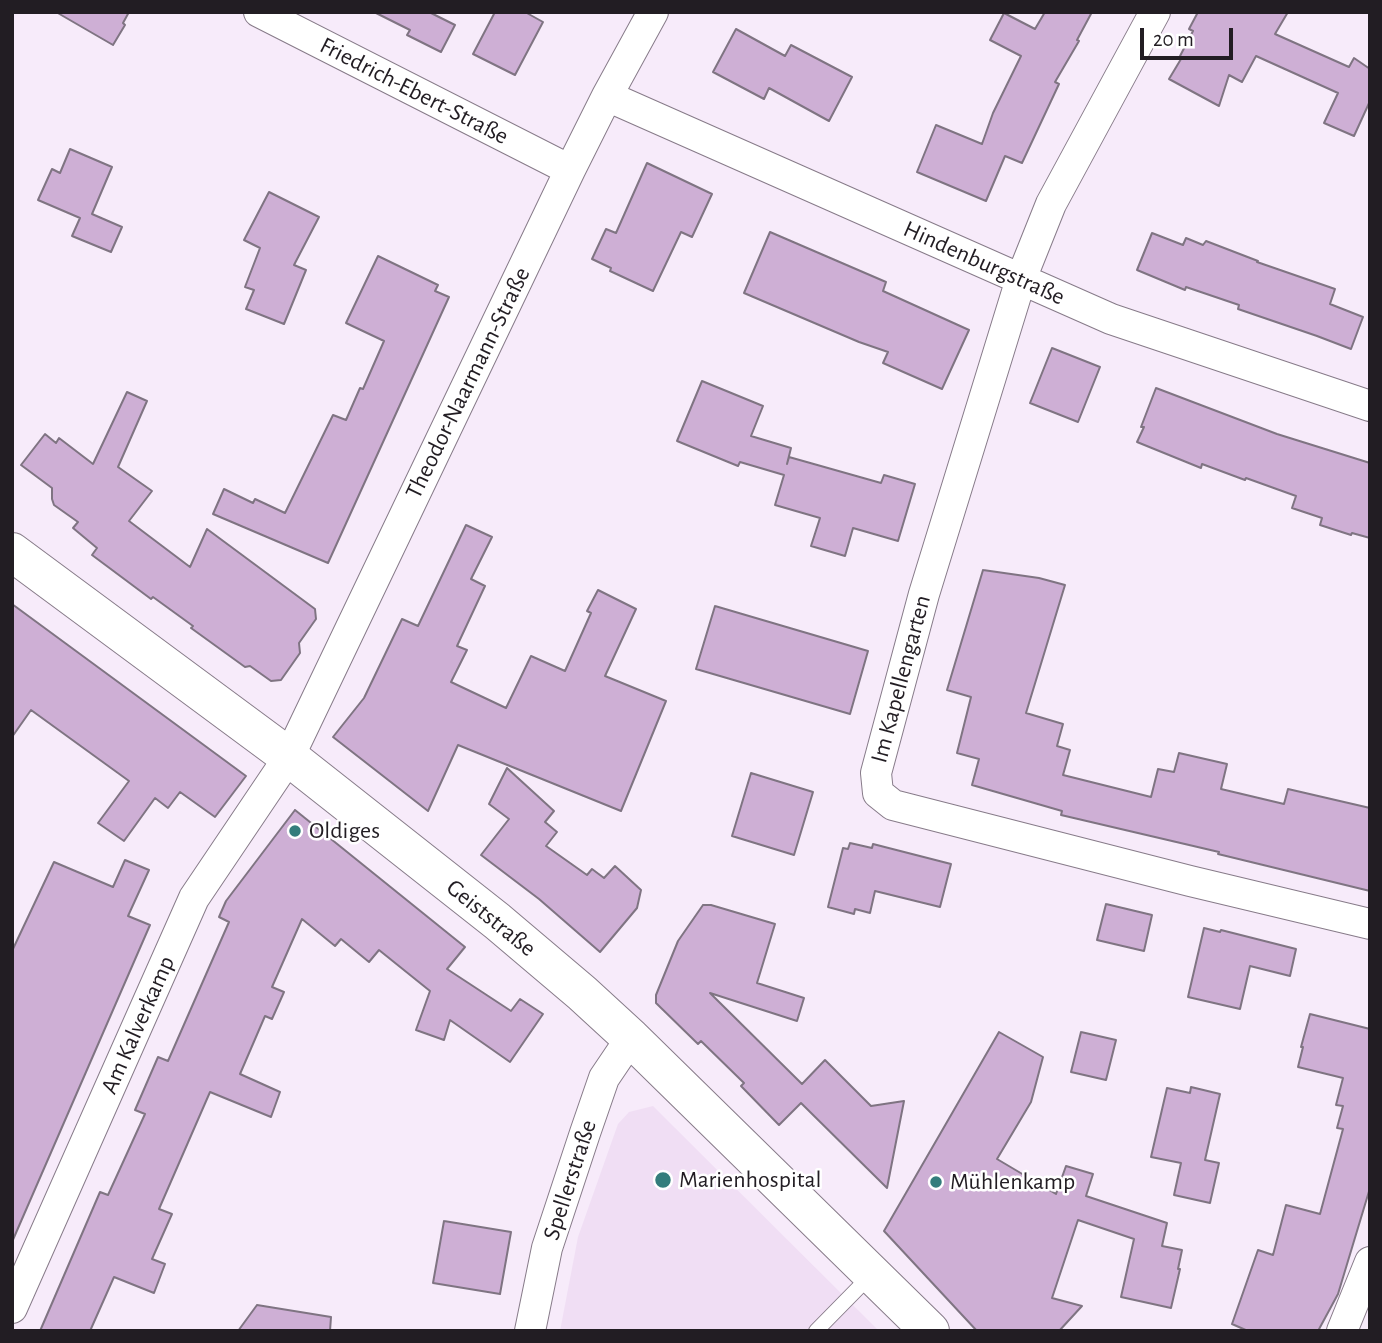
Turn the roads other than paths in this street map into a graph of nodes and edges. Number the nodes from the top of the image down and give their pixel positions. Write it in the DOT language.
graph roads {
  1 [pos="259,12"];
  2 [pos="653,12"];
  3 [pos="1154,12"];
  4 [pos="607,96"];
  5 [pos="570,170"];
  6 [pos="1021,279"];
  7 [pos="1370,407"];
  8 [pos="12,551"];
  9 [pos="289,757"];
  10 [pos="1370,924"];
  11 [pos="631,1038"];
  12 [pos="1370,1262"];
  13 [pos="872,1274"];
  14 [pos="12,1308"];
  15 [pos="530,1331"];
  16 [pos="816,1331"];
  17 [pos="930,1331"];
  18 [pos="1342,1331"];
  1 -- 5 [label="street, Friedrich-Ebert-Straße"];
  2 -- 4 [label="street, Theodor-Naarmann-Straße"];
  3 -- 6 [label="street, Im Kapellengarten"];
  4 -- 5 [label="street, Theodor-Naarmann-Straße"];
  4 -- 6 [label="street, Hindenburgstraße"];
  5 -- 9 [label="street, Theodor-Naarmann-Straße"];
  6 -- 7 [label="street, Hindenburgstraße"];
  6 -- 10 [label="street, Im Kapellengarten"];
  8 -- 9 [label="main road, Geiststraße"];
  9 -- 11 [label="main road, Geiststraße"];
  9 -- 14 [label="street, Am Kalverkamp"];
  11 -- 13 [label="main road, Geiststraße"];
  11 -- 15 [label="street, Spellerstraße"];
  12 -- 18 [label="street"];
  13 -- 16 [label="lane"];
  13 -- 17 [label="main road, Geiststraße"];
}
